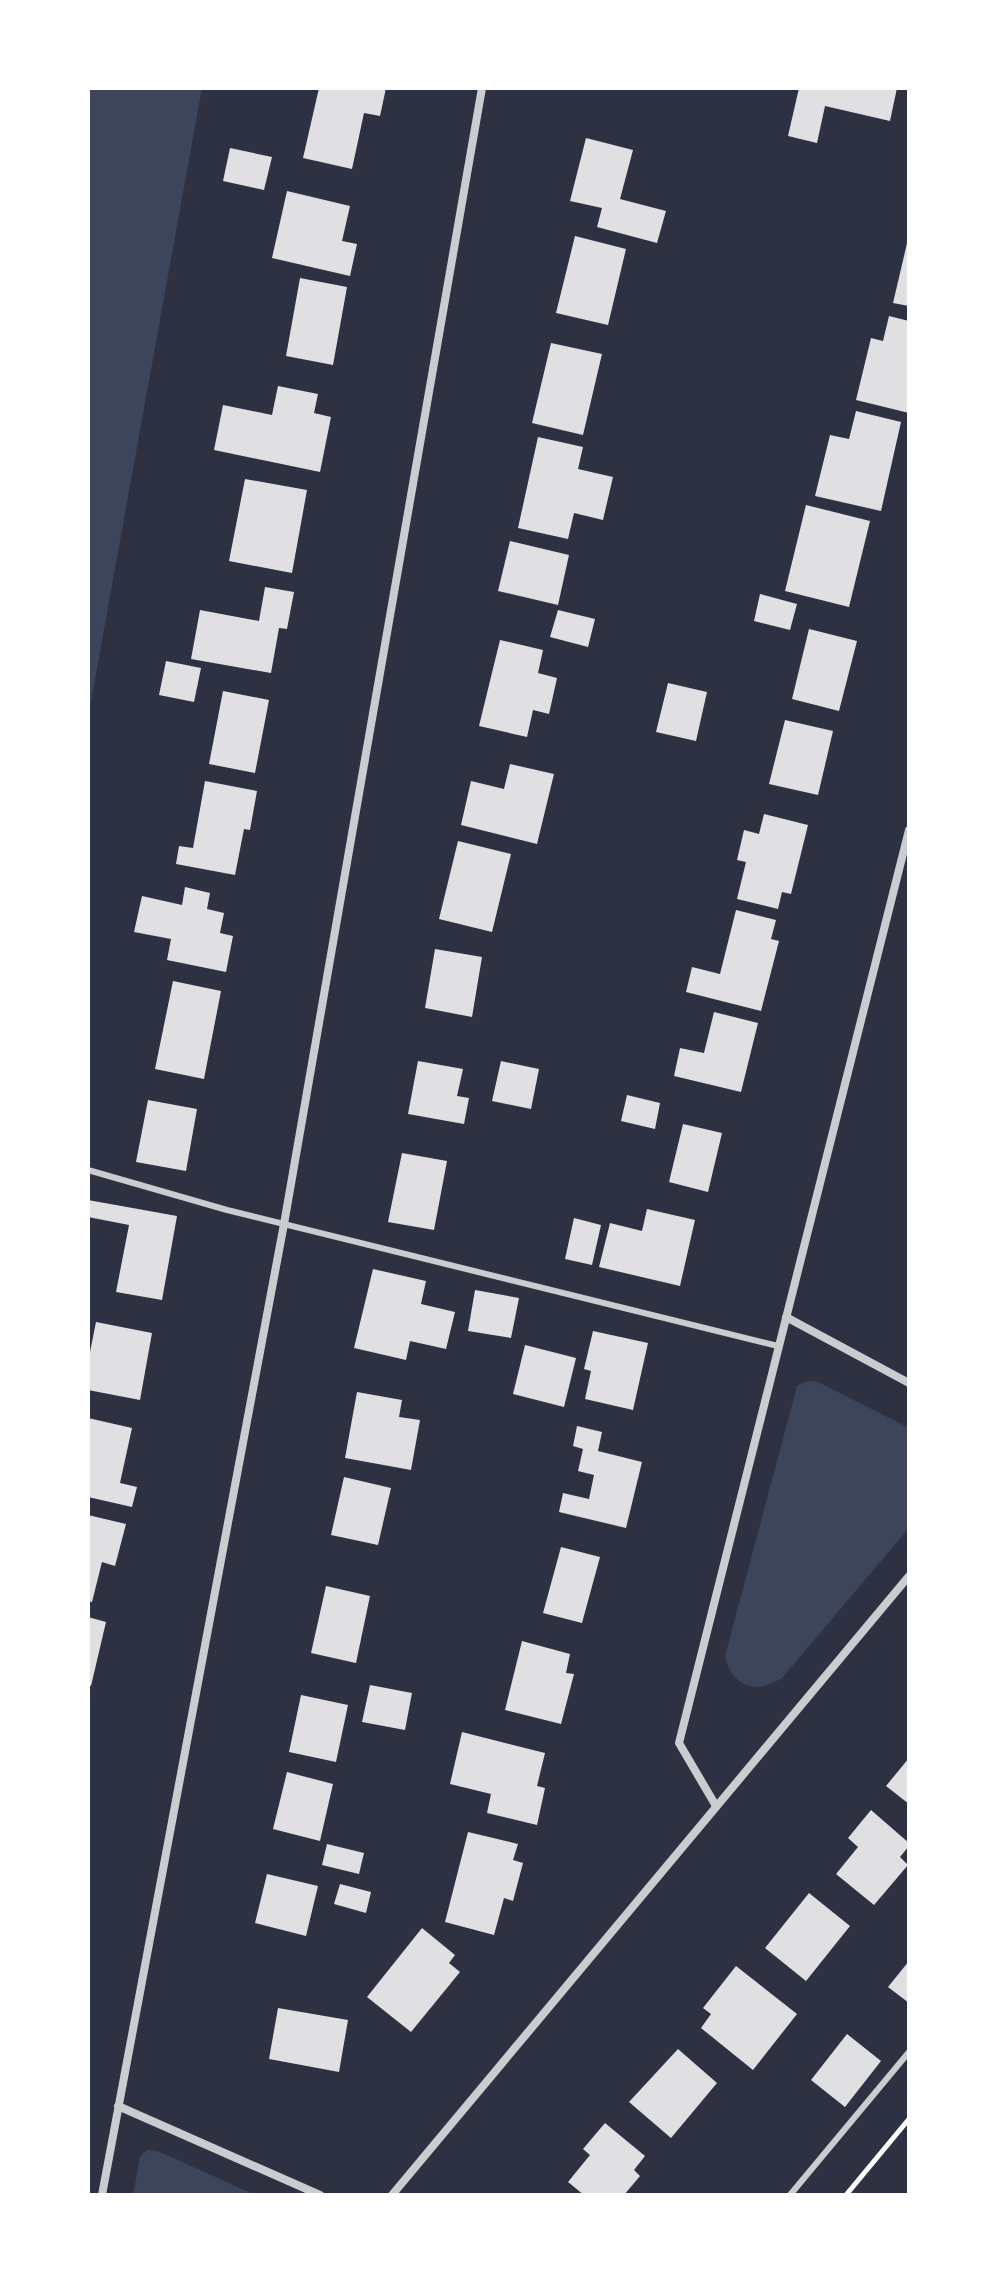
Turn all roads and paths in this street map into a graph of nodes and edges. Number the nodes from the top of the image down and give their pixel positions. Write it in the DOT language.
graph roads {
  1 [pos="482,88"];
  2 [pos="909,830"];
  3 [pos="88,1170"];
  4 [pos="284,1224"];
  5 [pos="786,1317"];
  6 [pos="778,1346"];
  7 [pos="909,1383"];
  8 [pos="909,1576"];
  9 [pos="716,1806"];
  10 [pos="909,2052"];
  11 [pos="118,2106"];
  12 [pos="909,2119"];
  13 [pos="102,2195"];
  14 [pos="320,2195"];
  15 [pos="392,2195"];
  16 [pos="790,2195"];
  17 [pos="846,2195"];
  1 -- 4 [label="street"];
  2 -- 5 [label="street"];
  3 -- 4 [label="lane"];
  4 -- 6 [label="lane"];
  4 -- 11 [label="street"];
  5 -- 6 [label="street"];
  5 -- 7 [label="street"];
  6 -- 9 [label="street"];
  8 -- 9 [label="street"];
  9 -- 15 [label="street"];
  10 -- 16 [label="lane"];
  11 -- 13 [label="street"];
  11 -- 14 [label="street"];
  12 -- 17 [label="path"];
}
